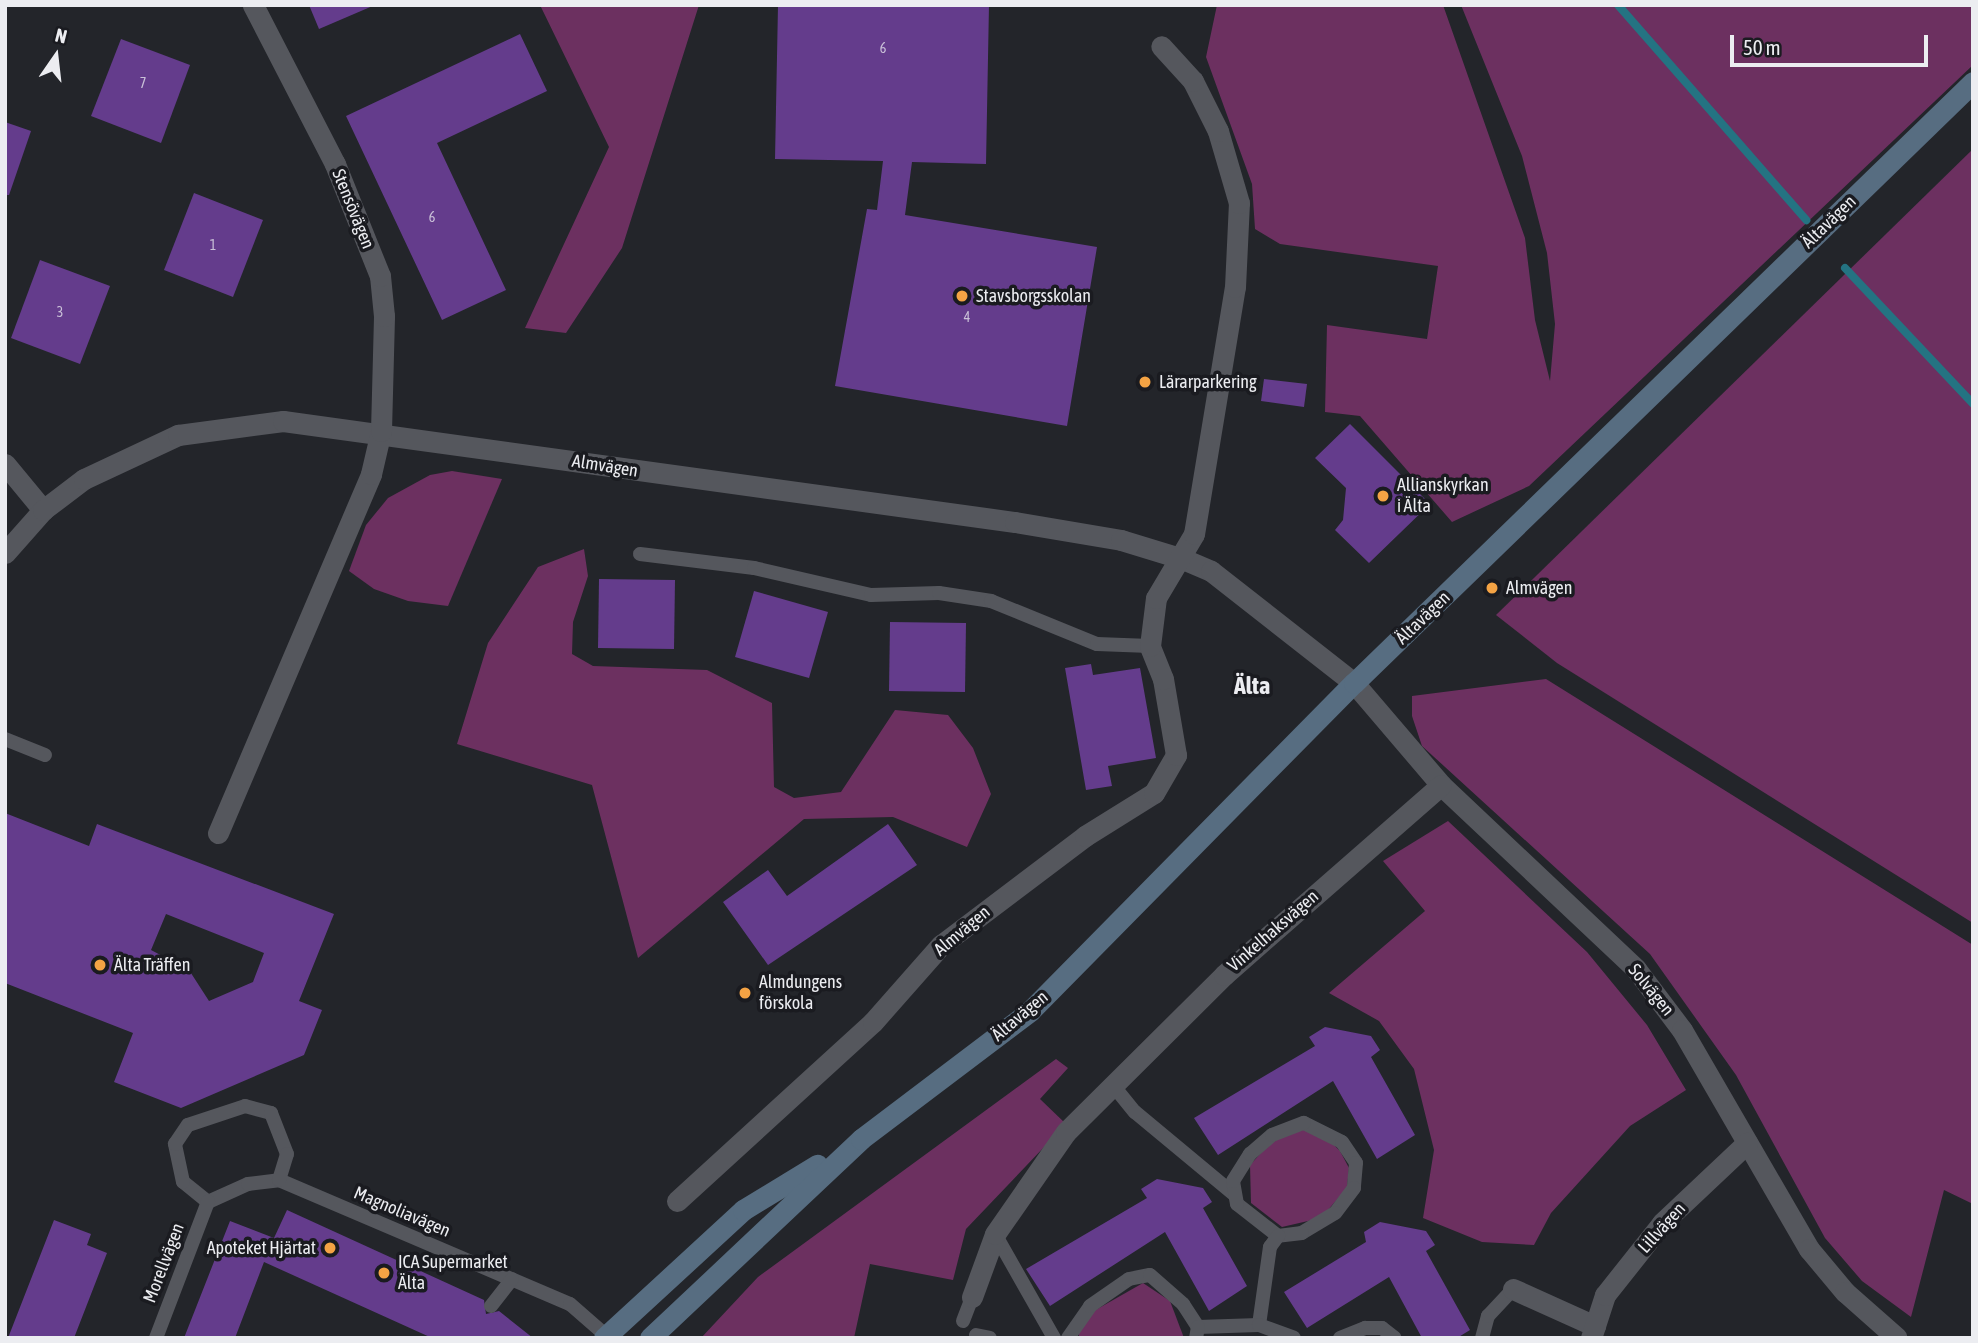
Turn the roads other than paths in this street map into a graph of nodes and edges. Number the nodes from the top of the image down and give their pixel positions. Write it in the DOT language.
graph roads {
  1 [pos="253,5"];
  2 [pos="1161,46"];
  3 [pos="1973,82"];
  4 [pos="380,431"];
  5 [pos="5,464"];
  6 [pos="43,510"];
  7 [pos="5,553"];
  8 [pos="640,554"];
  9 [pos="1183,559"];
  10 [pos="1150,646"];
  11 [pos="1354,683"];
  12 [pos="5,739"];
  13 [pos="46,755"];
  14 [pos="1441,785"];
  15 [pos="218,833"];
  16 [pos="1112,1084"];
  17 [pos="862,1139"];
  18 [pos="1747,1143"];
  19 [pos="279,1180"];
  20 [pos="1235,1195"];
  21 [pos="677,1201"];
  22 [pos="208,1202"];
  23 [pos="1278,1236"];
  24 [pos="999,1243"];
  25 [pos="512,1279"];
  26 [pos="1513,1289"];
  27 [pos="972,1297"];
  28 [pos="491,1306"];
  29 [pos="963,1321"];
  30 [pos="1259,1325"];
  31 [pos="1197,1332"];
  32 [pos="1593,1332"];
  33 [pos="606,1337"];
  34 [pos="156,1338"];
  35 [pos="650,1338"];
  36 [pos="1054,1338"];
  37 [pos="1068,1338"];
  38 [pos="1294,1338"];
  39 [pos="1340,1338"];
  40 [pos="1395,1338"];
  41 [pos="1482,1338"];
  42 [pos="1897,1338"];
  1 -- 4 [label="street, Stensövägen"];
  2 -- 9 [label="street"];
  3 -- 11 [label="main road, Ältavägen"];
  4 -- 6 [label="street, Almvägen"];
  4 -- 9 [label="street, Almvägen"];
  4 -- 15 [label="street, Stensövägen"];
  5 -- 6 [label="street"];
  6 -- 7 [label="street, Almvägen"];
  8 -- 10 [label="lane"];
  9 -- 10 [label="street, Almvägen"];
  9 -- 11 [label="street, Almvägen"];
  10 -- 21 [label="street, Almvägen"];
  11 -- 14 [label="street, Solvägen"];
  11 -- 17 [label="main road, Ältavägen"];
  12 -- 13 [label="lane"];
  14 -- 16 [label="street, Vinkelhaksvägen"];
  14 -- 18 [label="street, Solvägen"];
  16 -- 20 [label="lane"];
  16 -- 24 [label="street, Vinkelhaksvägen"];
  17 -- 33 [label="main road, Ältavägen"];
  17 -- 35 [label="main road, Ältavägen"];
  18 -- 32 [label="street, Lillvägen"];
  18 -- 42 [label="street, Solvägen"];
  19 -- 22 [label="lane"];
  19 -- 22 [label="lane"];
  19 -- 25 [label="lane, Magnoliavägen"];
  20 -- 23 [label="lane"];
  20 -- 23 [label="lane"];
  22 -- 34 [label="lane, Morellvägen"];
  23 -- 30 [label="lane"];
  24 -- 27 [label="street, Vinkelhaksvägen"];
  24 -- 36 [label="lane"];
  25 -- 28 [label="lane"];
  25 -- 33 [label="lane, Magnoliavägen"];
  26 -- 32 [label="street, Lillvägen"];
  26 -- 41 [label="lane, Lillvägen"];
  27 -- 29 [label="lane"];
  30 -- 31 [label="lane"];
  30 -- 38 [label="lane"];
  31 -- 37 [label="lane"];
  39 -- 40 [label="lane"];
}
